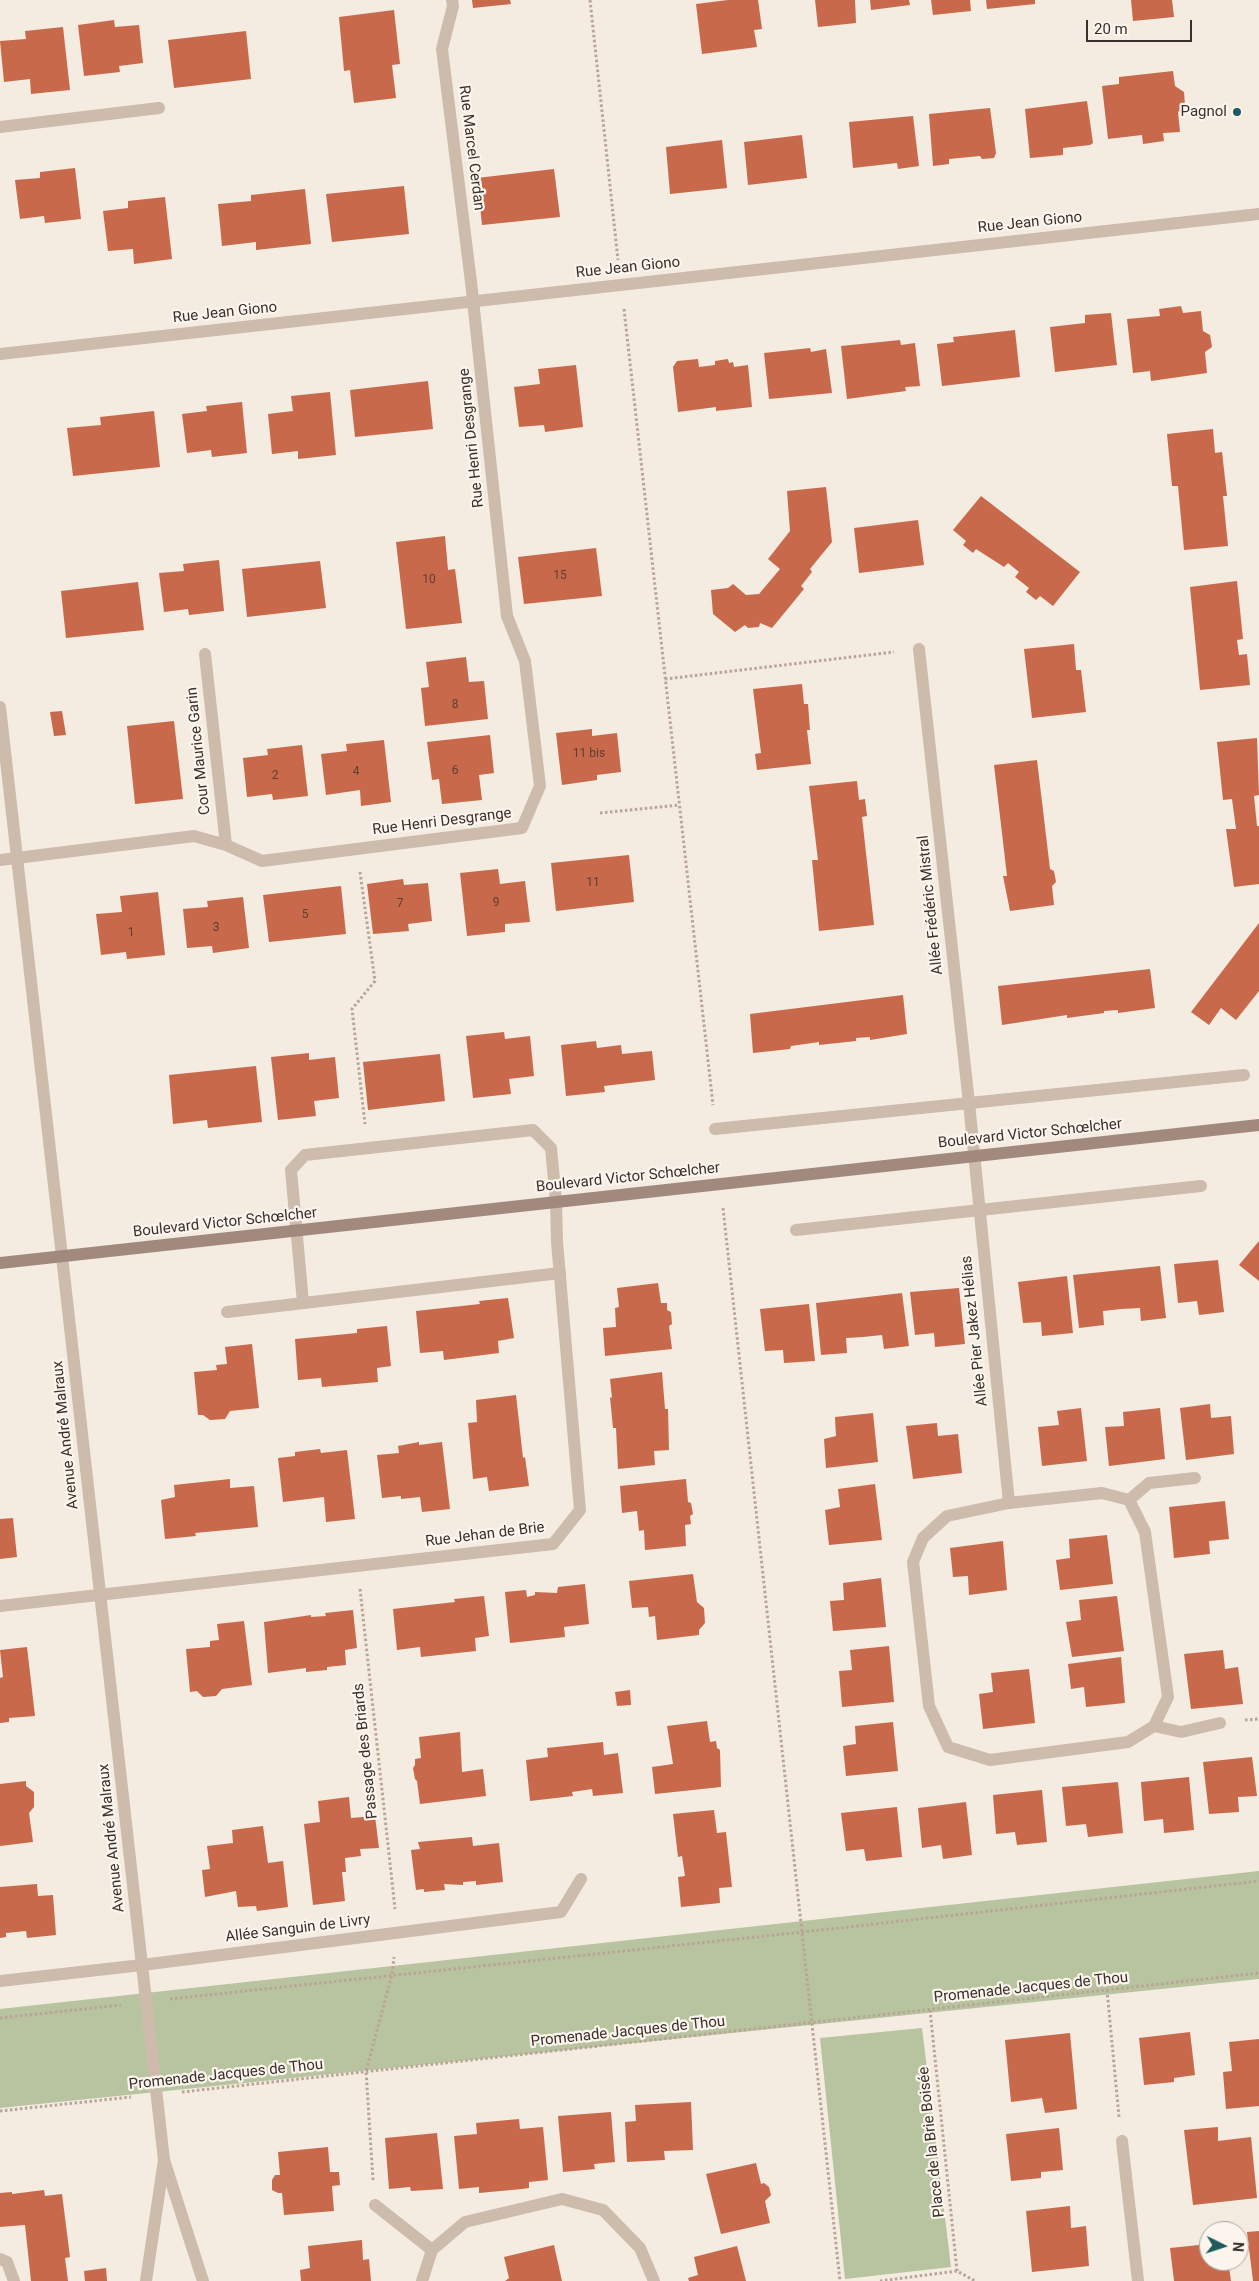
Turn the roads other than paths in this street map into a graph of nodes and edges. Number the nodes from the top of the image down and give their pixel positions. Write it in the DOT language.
graph roads {
  1 [pos="452,0"];
  2 [pos="159,108"];
  3 [pos="0,127"];
  4 [pos="1259,214"];
  5 [pos="473,302"];
  6 [pos="0,354"];
  7 [pos="919,649"];
  8 [pos="204,654"];
  9 [pos="0,707"];
  10 [pos="226,845"];
  11 [pos="17,858"];
  12 [pos="0,860"];
  13 [pos="1244,1075"];
  14 [pos="969,1103"];
  15 [pos="1259,1125"];
  16 [pos="716,1129"];
  17 [pos="974,1157"];
  18 [pos="1201,1186"];
  19 [pos="556,1201"];
  20 [pos="979,1210"];
  21 [pos="796,1230"];
  22 [pos="294,1232"];
  23 [pos="62,1257"];
  24 [pos="0,1263"];
  25 [pos="560,1273"];
  26 [pos="303,1303"];
  27 [pos="227,1312"];
  28 [pos="1196,1478"];
  29 [pos="1129,1500"];
  30 [pos="1009,1503"];
  31 [pos="101,1595"];
  32 [pos="0,1606"];
  33 [pos="1220,1723"];
  34 [pos="1154,1726"];
  35 [pos="581,1879"];
  36 [pos="142,1965"];
  37 [pos="0,1981"];
  38 [pos="1122,2141"];
  39 [pos="164,2160"];
  40 [pos="375,2205"];
  41 [pos="432,2250"];
  42 [pos="0,2259"];
  43 [pos="14,2281"];
  44 [pos="146,2281"];
  45 [pos="203,2281"];
  46 [pos="422,2281"];
  47 [pos="654,2281"];
  48 [pos="1138,2281"];
  1 -- 5 [label="street, Rue Marcel Cerdan"];
  2 -- 3 [label="street"];
  4 -- 5 [label="street, Rue Jean Giono"];
  5 -- 6 [label="street, Rue Jean Giono"];
  5 -- 10 [label="street, Rue Henri Desgrange"];
  7 -- 14 [label="street, Allée Frédéric Mistral"];
  8 -- 10 [label="street, Cour Maurice Garin"];
  9 -- 11 [label="street, Avenue André Malraux"];
  10 -- 11 [label="street, Rue Henri Desgrange"];
  11 -- 12 [label="street, Rue Henri Desgrange"];
  11 -- 23 [label="street, Avenue André Malraux"];
  13 -- 14 [label="street"];
  14 -- 16 [label="street"];
  14 -- 17 [label="street, Allée Frédéric Mistral"];
  15 -- 17 [label="main road, Boulevard Victor Schœlcher"];
  17 -- 19 [label="main road, Boulevard Victor Schœlcher"];
  17 -- 20 [label="street, Allée Pier Jakez Hélias"];
  18 -- 20 [label="street"];
  19 -- 22 [label="main road, Boulevard Victor Schœlcher"];
  19 -- 22 [label="street, Rue Jehan de Brie"];
  19 -- 25 [label="street, Rue Jehan de Brie"];
  20 -- 21 [label="street"];
  20 -- 30 [label="street, Allée Pier Jakez Hélias"];
  22 -- 23 [label="main road, Boulevard Victor Schœlcher"];
  22 -- 26 [label="street"];
  23 -- 24 [label="main road, Boulevard Victor Schœlcher"];
  23 -- 31 [label="street, Avenue André Malraux"];
  25 -- 26 [label="street"];
  25 -- 31 [label="street, Rue Jehan de Brie"];
  26 -- 27 [label="street"];
  28 -- 29 [label="street"];
  29 -- 30 [label="street"];
  29 -- 34 [label="street"];
  30 -- 34 [label="street"];
  31 -- 32 [label="street, Rue Jehan de Brie"];
  31 -- 36 [label="street, Avenue André Malraux"];
  33 -- 34 [label="street"];
  35 -- 36 [label="street, Allée Sanguin de Livry"];
  36 -- 37 [label="street, Allée Sanguin de Livry"];
  36 -- 39 [label="street, Avenue André Malraux"];
  38 -- 48 [label="street"];
  39 -- 44 [label="street, Avenue André Malraux"];
  39 -- 45 [label="street, Avenue André Malraux"];
  40 -- 41 [label="street"];
  41 -- 46 [label="street"];
  41 -- 47 [label="street"];
  42 -- 43 [label="street"];
}
